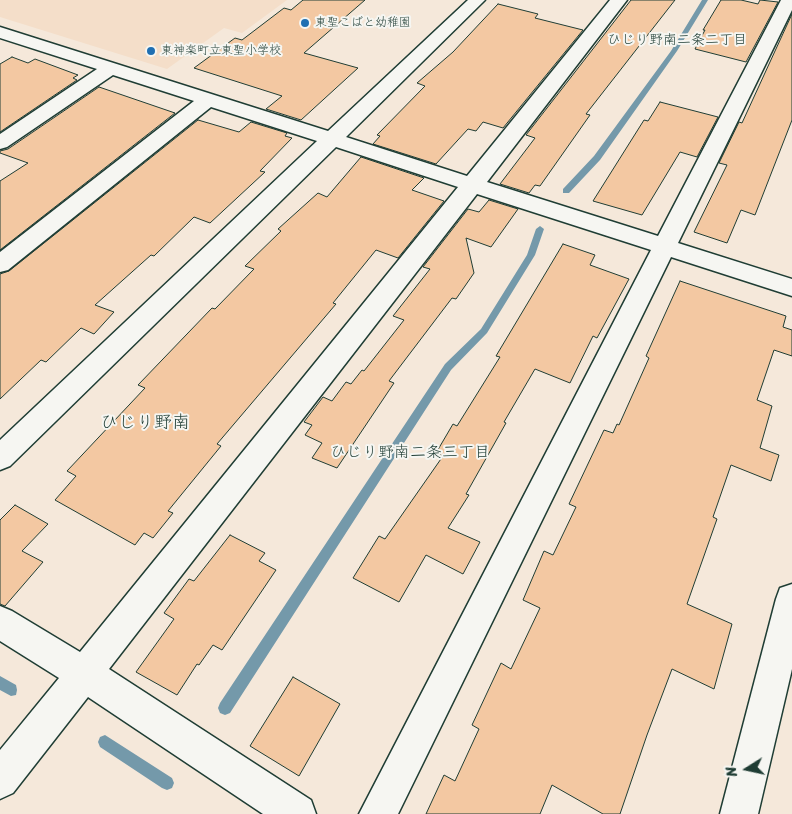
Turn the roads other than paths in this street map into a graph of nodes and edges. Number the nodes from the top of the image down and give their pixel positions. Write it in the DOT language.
graph roads {
  1 [pos="477,0"];
  2 [pos="619,0"];
  3 [pos="789,0"];
  4 [pos="0,32"];
  5 [pos="22,39"];
  6 [pos="0,52"];
  7 [pos="112,67"];
  8 [pos="208,100"];
  9 [pos="332,140"];
  10 [pos="0,143"];
  11 [pos="471,186"];
  12 [pos="665,246"];
  13 [pos="0,264"];
  14 [pos="792,288"];
  15 [pos="0,458"];
  16 [pos="792,599"];
  17 [pos="0,622"];
  18 [pos="85,674"];
  19 [pos="0,780"];
  20 [pos="298,814"];
  21 [pos="378,814"];
  22 [pos="739,814"];
  1 -- 9 [label="street"];
  2 -- 11 [label="street"];
  3 -- 12 [label="street"];
  4 -- 5 [label="street"];
  5 -- 6 [label="street"];
  5 -- 7 [label="street"];
  7 -- 8 [label="street"];
  7 -- 10 [label="street"];
  8 -- 9 [label="street"];
  8 -- 13 [label="street"];
  9 -- 11 [label="street"];
  9 -- 15 [label="street"];
  11 -- 12 [label="street"];
  11 -- 18 [label="street"];
  12 -- 14 [label="street"];
  12 -- 21 [label="street"];
  16 -- 22 [label="street"];
  17 -- 18 [label="street"];
  18 -- 19 [label="street"];
  18 -- 20 [label="street"];
}
